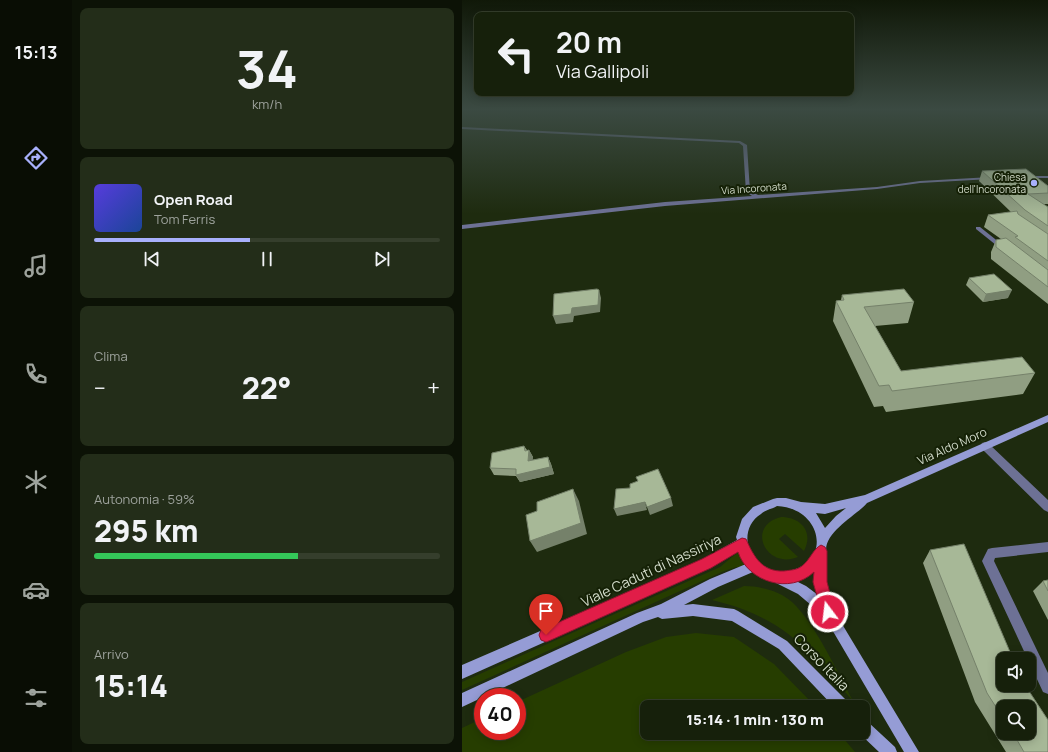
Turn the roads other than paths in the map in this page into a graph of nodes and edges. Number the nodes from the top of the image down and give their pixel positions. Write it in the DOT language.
graph roads {
  1 [pos="743,144"];
  2 [pos="1017,177"];
  3 [pos="1048,177"];
  4 [pos="996,178"];
  5 [pos="756,196"];
  6 [pos="462,227"];
  7 [pos="978,228"];
  8 [pos="1011,254"];
  9 [pos="1048,418"];
  10 [pos="985,446"];
  11 [pos="866,499"];
  12 [pos="801,507"];
  13 [pos="1048,507"];
  14 [pos="822,538"];
  15 [pos="742,543"];
  16 [pos="1048,547"];
  17 [pos="821,551"];
  18 [pos="754,566"];
  19 [pos="779,578"];
  20 [pos="828,612"];
  21 [pos="641,617"];
  22 [pos="462,672"];
  23 [pos="1048,687"];
  24 [pos="462,700"];
  25 [pos="836,700"];
  26 [pos="870,733"];
  27 [pos="890,752"];
  28 [pos="912,752"];
  1 -- 5 [label="street"];
  2 -- 3 [label="street"];
  4 -- 5 [label="street, Via Incoronata"];
  5 -- 6 [label="street, Via Incoronata"];
  7 -- 8 [label="street"];
  9 -- 10 [label="main road, Via Aldo Moro"];
  10 -- 11 [label="main road, Via Aldo Moro"];
  10 -- 13 [label="street"];
  11 -- 12 [label="main road, Via Aldo Moro"];
  11 -- 14 [label="main road, Via Aldo Moro"];
  12 -- 14 [label="main road"];
  12 -- 15 [label="main road"];
  14 -- 17 [label="main road"];
  15 -- 18 [label="main road"];
  15 -- 22 [label="main road, Viale Caduti di Nassiriya"];
  16 -- 23 [label="street"];
  17 -- 19 [label="main road"];
  17 -- 20 [label="main road, Corso Italia"];
  18 -- 19 [label="main road"];
  18 -- 21 [label="main road"];
  19 -- 20 [label="main road, Corso Italia"];
  20 -- 28 [label="main road, Corso Italia"];
  21 -- 24 [label="main road"];
  21 -- 25 [label="main road, Corso Italia"];
  26 -- 27 [label="main road"];
}
